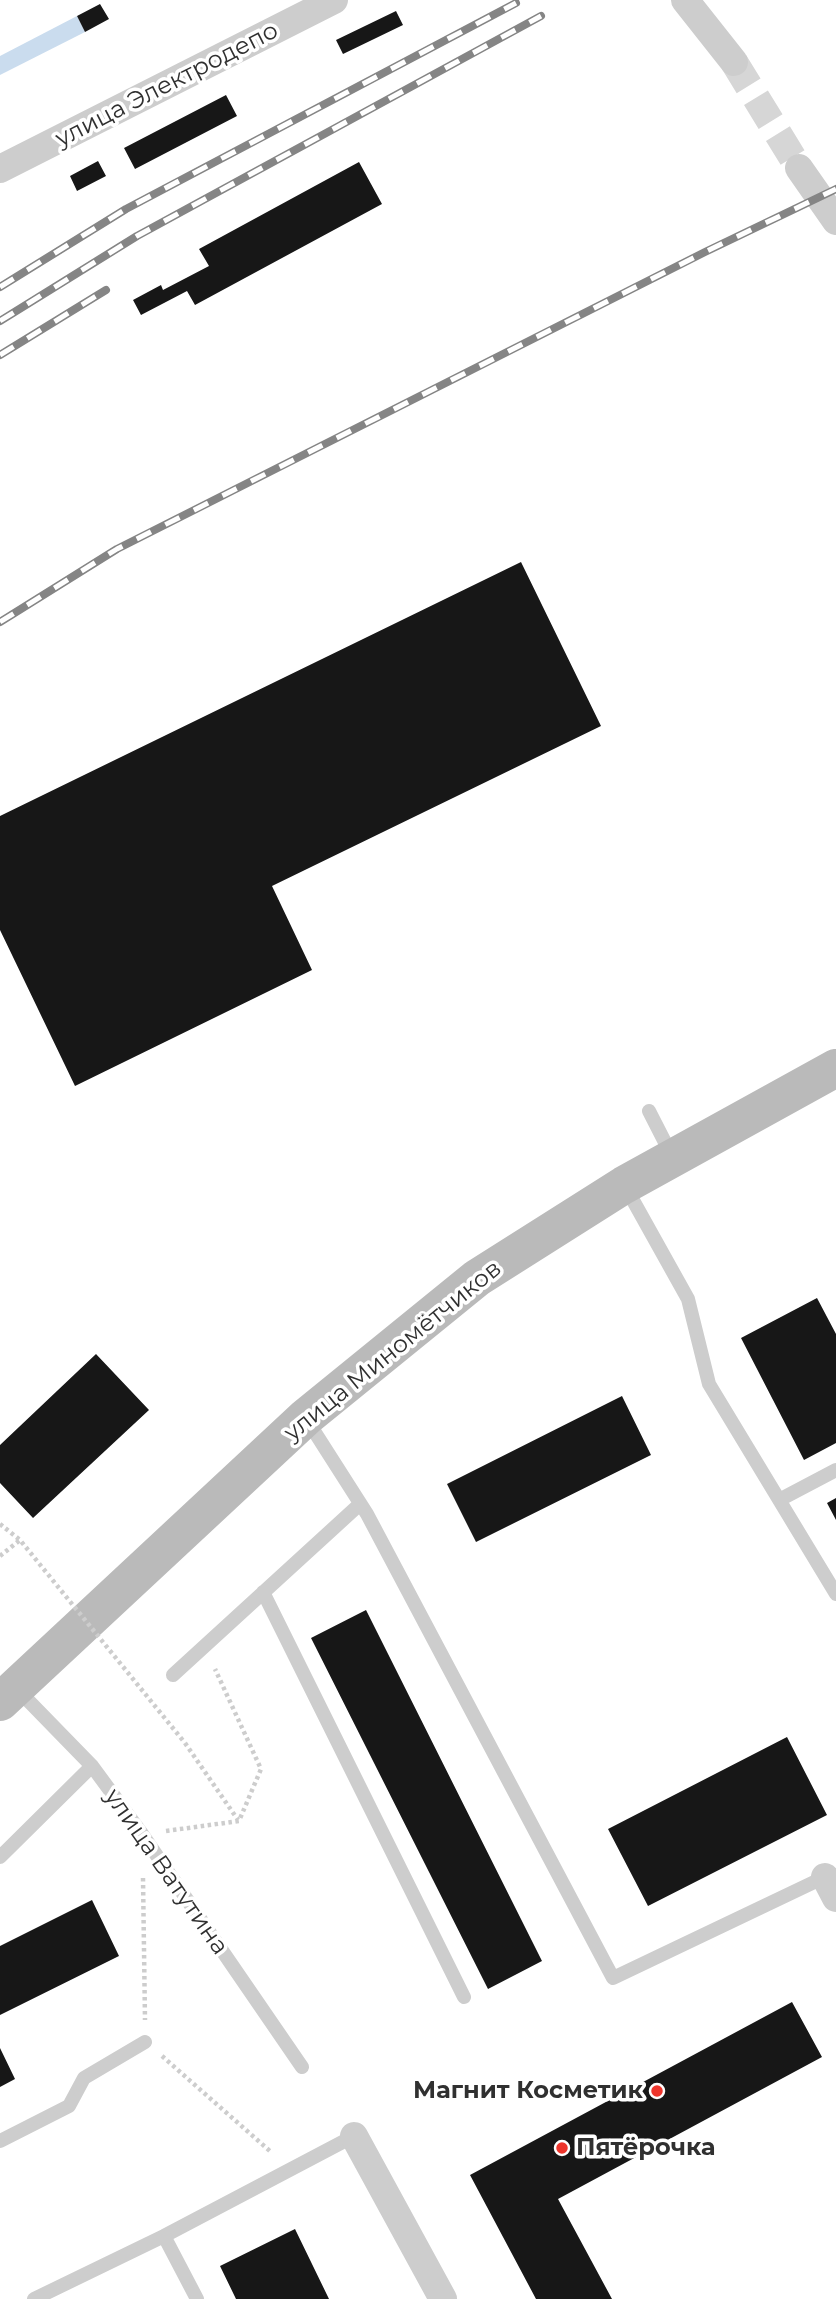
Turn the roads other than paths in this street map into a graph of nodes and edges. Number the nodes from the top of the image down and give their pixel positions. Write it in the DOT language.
graph roads {
  1 [pos="334,0"];
  2 [pos="685,0"];
  3 [pos="734,62"];
  4 [pos="799,168"];
  5 [pos="0,169"];
  6 [pos="836,220"];
  7 [pos="836,1068"];
  8 [pos="649,1111"];
  9 [pos="673,1157"];
  10 [pos="624,1185"];
  11 [pos="306,1418"];
  12 [pos="836,1471"];
  13 [pos="781,1499"];
  14 [pos="360,1504"];
  15 [pos="263,1592"];
  16 [pos="836,1594"];
  17 [pos="173,1675"];
  18 [pos="8,1695"];
  19 [pos="92,1766"];
  20 [pos="0,1857"];
  21 [pos="832,1882"];
  22 [pos="464,1997"];
  23 [pos="145,2042"];
  24 [pos="302,2067"];
  25 [pos="355,2136"];
  26 [pos="0,2141"];
  27 [pos="164,2236"];
  28 [pos="34,2299"];
  29 [pos="197,2299"];
  30 [pos="443,2299"];
  1 -- 5 [label="street, улица Электродепо"];
  2 -- 3 [label="street"];
  4 -- 6 [label="street"];
  7 -- 9 [label="street, улица Миномётчиков"];
  8 -- 9 [label="lane"];
  9 -- 10 [label="street, улица Миномётчиков"];
  10 -- 11 [label="street, улица Миномётчиков"];
  10 -- 13 [label="lane"];
  11 -- 14 [label="lane"];
  11 -- 18 [label="street, улица Миномётчиков"];
  12 -- 13 [label="lane"];
  13 -- 16 [label="lane"];
  14 -- 15 [label="lane"];
  14 -- 21 [label="lane"];
  15 -- 17 [label="lane"];
  15 -- 22 [label="lane"];
  18 -- 19 [label="lane, улица Ватутина"];
  19 -- 20 [label="lane"];
  19 -- 24 [label="lane, улица Ватутина"];
  23 -- 26 [label="lane"];
  25 -- 27 [label="lane"];
  25 -- 30 [label="street"];
  27 -- 28 [label="lane"];
  27 -- 29 [label="lane"];
}
